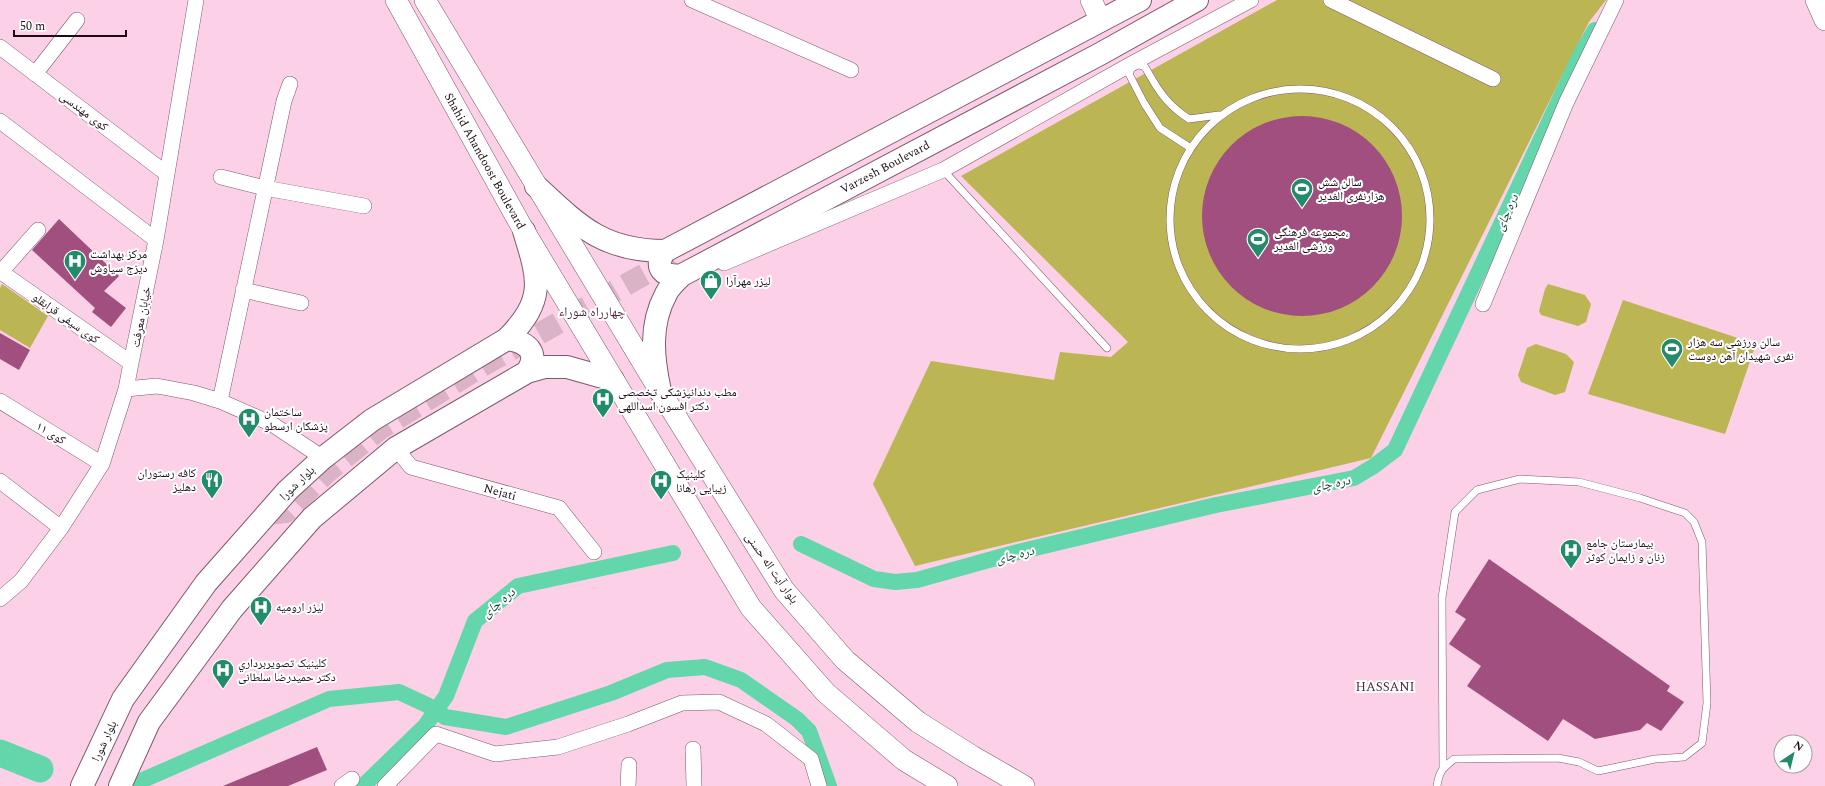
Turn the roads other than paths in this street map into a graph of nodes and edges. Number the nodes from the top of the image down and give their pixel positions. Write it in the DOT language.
graph roads {
  1 [pos="196,0"];
  2 [pos="396,0"];
  3 [pos="425,0"];
  4 [pos="692,0"];
  5 [pos="1092,0"];
  6 [pos="1140,0"];
  7 [pos="1197,0"];
  8 [pos="1251,0"];
  9 [pos="1331,0"];
  10 [pos="1616,0"];
  11 [pos="1816,0"];
  12 [pos="720,6"];
  13 [pos="76,20"];
  14 [pos="1825,20"];
  15 [pos="1101,21"];
  16 [pos="1116,45"];
  17 [pos="0,47"];
  18 [pos="1133,63"];
  19 [pos="851,70"];
  20 [pos="35,74"];
  21 [pos="1493,79"];
  22 [pos="290,84"];
  23 [pos="1219,115"];
  24 [pos="0,121"];
  25 [pos="1190,148"];
  26 [pos="943,170"];
  27 [pos="167,174"];
  28 [pos="222,177"];
  29 [pos="536,186"];
  30 [pos="266,188"];
  31 [pos="364,206"];
  32 [pos="38,230"];
  33 [pos="524,231"];
  34 [pos="156,240"];
  35 [pos="665,250"];
  36 [pos="712,258"];
  37 [pos="0,273"];
  38 [pos="589,275"];
  39 [pos="682,275"];
  40 [pos="243,290"];
  41 [pos="560,292"];
  42 [pos="301,303"];
  43 [pos="1483,304"];
  44 [pos="623,331"];
  45 [pos="507,339"];
  46 [pos="1107,348"];
  47 [pos="594,349"];
  48 [pos="131,363"];
  49 [pos="527,372"];
  50 [pos="613,380"];
  51 [pos="126,389"];
  52 [pos="660,391"];
  53 [pos="0,401"];
  54 [pos="220,401"];
  55 [pos="396,448"];
  56 [pos="323,458"];
  57 [pos="102,464"];
  58 [pos="0,481"];
  59 [pos="61,528"];
  60 [pos="594,552"];
  61 [pos="0,599"];
  62 [pos="102,746"];
  63 [pos="692,749"];
  64 [pos="132,759"];
  65 [pos="629,765"];
  66 [pos="1443,769"];
  67 [pos="82,786"];
  68 [pos="120,786"];
  69 [pos="386,786"];
  70 [pos="628,786"];
  71 [pos="694,786"];
  72 [pos="820,786"];
  73 [pos="947,786"];
  74 [pos="1024,786"];
  75 [pos="1437,786"];
  1 -- 27 [label="street, خیابان معرفت"];
  2 -- 33 [label="main road, Shahid Ahandoost Boulevard"];
  3 -- 29 [label="main road"];
  4 -- 12 [label="street"];
  5 -- 15 [label="main road"];
  6 -- 15 [label="main road"];
  7 -- 16 [label="main road, Varzesh Boulevard"];
  8 -- 18 [label="street"];
  9 -- 21 [label="street"];
  10 -- 43 [label="street"];
  11 -- 14 [label="main road"];
  12 -- 19 [label="street"];
  13 -- 20 [label="street"];
  15 -- 35 [label="main road"];
  16 -- 18 [label="street"];
  16 -- 36 [label="main road, Varzesh Boulevard"];
  17 -- 20 [label="street, کوی مهندسی"];
  18 -- 23 [label="lane"];
  18 -- 25 [label="lane"];
  18 -- 26 [label="street"];
  20 -- 27 [label="street, کوی مهندسی"];
  22 -- 30 [label="street"];
  23 -- 25 [label="lane"];
  23 -- 25 [label="lane"];
  24 -- 34 [label="street"];
  26 -- 36 [label="street"];
  26 -- 46 [label="lane"];
  27 -- 34 [label="street, خیابان معرفت"];
  28 -- 30 [label="street"];
  29 -- 35 [label="main road"];
  29 -- 38 [label="main road"];
  30 -- 31 [label="street"];
  30 -- 40 [label="street"];
  32 -- 37 [label="street"];
  33 -- 41 [label="main road, Shahid Ahandoost Boulevard"];
  33 -- 45 [label="main road, بلوار شورا"];
  34 -- 48 [label="street, خیابان معرفت"];
  35 -- 39 [label="main road"];
  36 -- 39 [label="main road, Varzesh Boulevard"];
  37 -- 48 [label="street, کوی سیفی قرابقلو"];
  38 -- 41 [label="main road"];
  38 -- 44 [label="main road, بلوار آیت اله حسنی"];
  39 -- 52 [label="main road, Varzesh Boulevard"];
  40 -- 42 [label="street"];
  40 -- 54 [label="street"];
  41 -- 47 [label="main road, Shahid Ahandoost Boulevard"];
  44 -- 47 [label="main road"];
  44 -- 52 [label="main road, بلوار آیت اله حسنی"];
  45 -- 49 [label="main road"];
  45 -- 56 [label="main road, بلوار شورا"];
  47 -- 50 [label="main road"];
  48 -- 51 [label="street, خیابان معرفت"];
  49 -- 50 [label="main road"];
  49 -- 55 [label="main road"];
  50 -- 73 [label="main road"];
  51 -- 54 [label="street"];
  51 -- 57 [label="street, خیابان معرفت"];
  52 -- 74 [label="main road, بلوار آیت اله حسنی"];
  53 -- 57 [label="street, کوی ۱۱"];
  54 -- 56 [label="street"];
  55 -- 60 [label="street, Nejati"];
  55 -- 64 [label="main road"];
  56 -- 62 [label="main road, بلوار شورا"];
  57 -- 59 [label="street, خیابان معرفت"];
  58 -- 59 [label="street"];
  59 -- 61 [label="street, خیابان معرفت"];
  62 -- 64 [label="main road"];
  62 -- 67 [label="main road, بلوار شورا"];
  63 -- 71 [label="street"];
  64 -- 68 [label="main road"];
  65 -- 70 [label="street"];
  66 -- 66 [label="lane"];
  66 -- 75 [label="lane"];
  69 -- 72 [label="street"];
}
